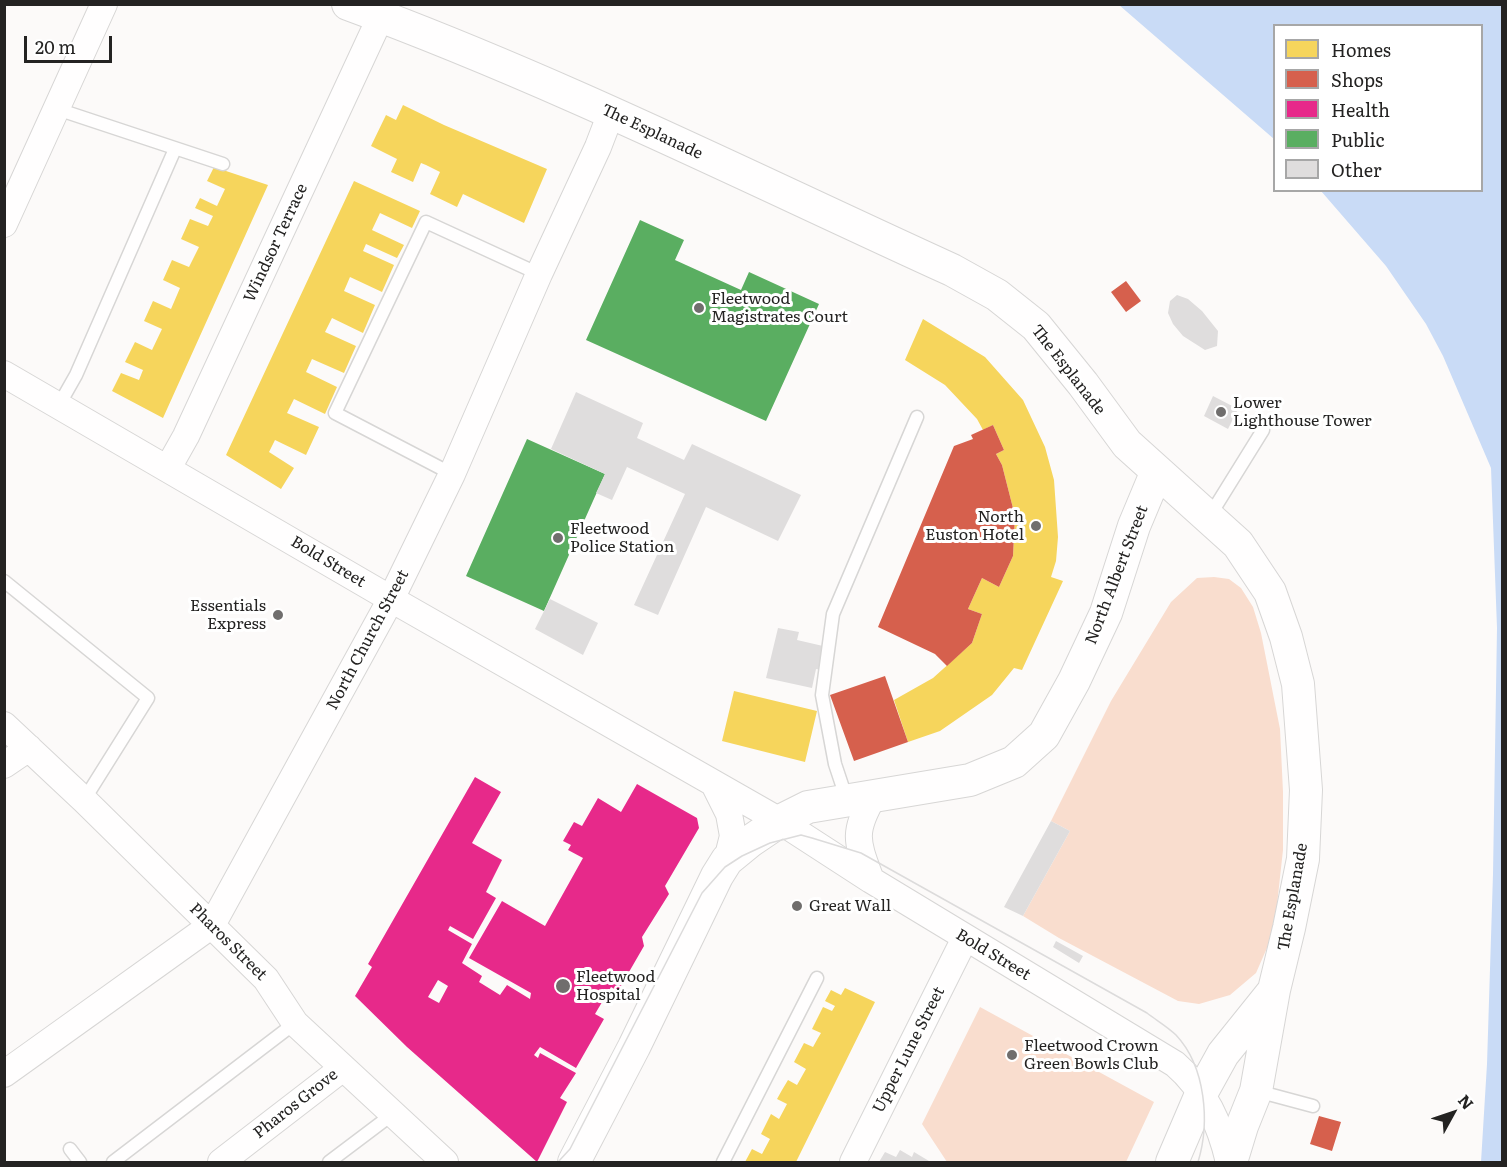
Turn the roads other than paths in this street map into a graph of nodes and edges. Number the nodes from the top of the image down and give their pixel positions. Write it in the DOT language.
graph roads {
  1 [pos="104,4"];
  2 [pos="348,4"];
  3 [pos="381,16"];
  4 [pos="57,109"];
  5 [pos="611,113"];
  6 [pos="175,149"];
  7 [pos="223,164"];
  8 [pos="4,224"];
  9 [pos="539,274"];
  10 [pos="4,374"];
  11 [pos="59,405"];
  12 [pos="917,417"];
  13 [pos="1263,430"];
  14 [pos="168,468"];
  15 [pos="1157,471"];
  16 [pos="452,474"];
  17 [pos="1209,518"];
  18 [pos="4,581"];
  19 [pos="391,599"];
  20 [pos="4,725"];
  21 [pos="29,748"];
  22 [pos="4,765"];
  23 [pos="714,784"];
  24 [pos="860,798"];
  25 [pos="84,800"];
  26 [pos="780,821"];
  27 [pos="727,860"];
  28 [pos="871,880"];
  29 [pos="212,925"];
  30 [pos="965,938"];
  31 [pos="817,978"];
  32 [pos="1274,990"];
  33 [pos="295,1023"];
  34 [pos="343,1068"];
  35 [pos="4,1074"];
  36 [pos="1256,1091"];
  37 [pos="1202,1092"];
  38 [pos="1312,1106"];
  39 [pos="394,1113"];
  40 [pos="70,1149"];
  41 [pos="80,1162"];
  42 [pos="113,1162"];
  43 [pos="221,1162"];
  44 [pos="329,1162"];
  45 [pos="445,1162"];
  46 [pos="574,1162"];
  47 [pos="723,1162"];
  48 [pos="853,1162"];
  49 [pos="1172,1162"];
  50 [pos="1230,1162"];
  1 -- 4 [label="street"];
  2 -- 3 [label="street, The Esplanade"];
  3 -- 5 [label="street, The Esplanade"];
  3 -- 14 [label="street, Windsor Terrace"];
  4 -- 6 [label="lane"];
  4 -- 8 [label="street"];
  5 -- 9 [label="street, North Church Street"];
  5 -- 15 [label="street, The Esplanade"];
  6 -- 7 [label="lane"];
  6 -- 11 [label="lane"];
  9 -- 16 [label="street, North Church Street"];
  9 -- 16 [label="lane"];
  10 -- 11 [label="street, Bold Street"];
  11 -- 14 [label="street, Bold Street"];
  12 -- 24 [label="lane"];
  13 -- 17 [label="lane"];
  14 -- 19 [label="street, Bold Street"];
  15 -- 17 [label="street, The Esplanade"];
  15 -- 24 [label="street, North Albert Street"];
  16 -- 19 [label="street, North Church Street"];
  17 -- 32 [label="street, The Esplanade"];
  18 -- 25 [label="lane"];
  19 -- 23 [label="street, Bold Street"];
  19 -- 29 [label="street, North Church Street"];
  20 -- 21 [label="street, Pharos Street"];
  21 -- 22 [label="street"];
  21 -- 25 [label="street, Pharos Street"];
  23 -- 26 [label="street, Bold Street"];
  23 -- 27 [label="street"];
  24 -- 26 [label="street, North Albert Street"];
  24 -- 28 [label="street"];
  25 -- 29 [label="street, Pharos Street"];
  26 -- 27 [label="street, North Albert Street"];
  26 -- 28 [label="street, Bold Street"];
  27 -- 46 [label="street, North Albert Street"];
  28 -- 30 [label="street, Bold Street"];
  29 -- 33 [label="street, Pharos Street"];
  29 -- 35 [label="street, North Church Street"];
  30 -- 37 [label="street, Bold Street"];
  30 -- 48 [label="street, Upper Lune Street"];
  31 -- 47 [label="lane"];
  32 -- 36 [label="street, The Esplanade"];
  32 -- 37 [label="street"];
  33 -- 34 [label="street, Pharos Street"];
  33 -- 42 [label="lane"];
  34 -- 39 [label="street, Pharos Street"];
  34 -- 43 [label="street, Pharos Grove"];
  36 -- 38 [label="lane"];
  36 -- 50 [label="street, The Esplanade"];
  37 -- 49 [label="street"];
  37 -- 50 [label="street, Bold Street"];
  39 -- 44 [label="lane"];
  39 -- 45 [label="street, Pharos Street"];
  40 -- 41 [label="lane"];
}
